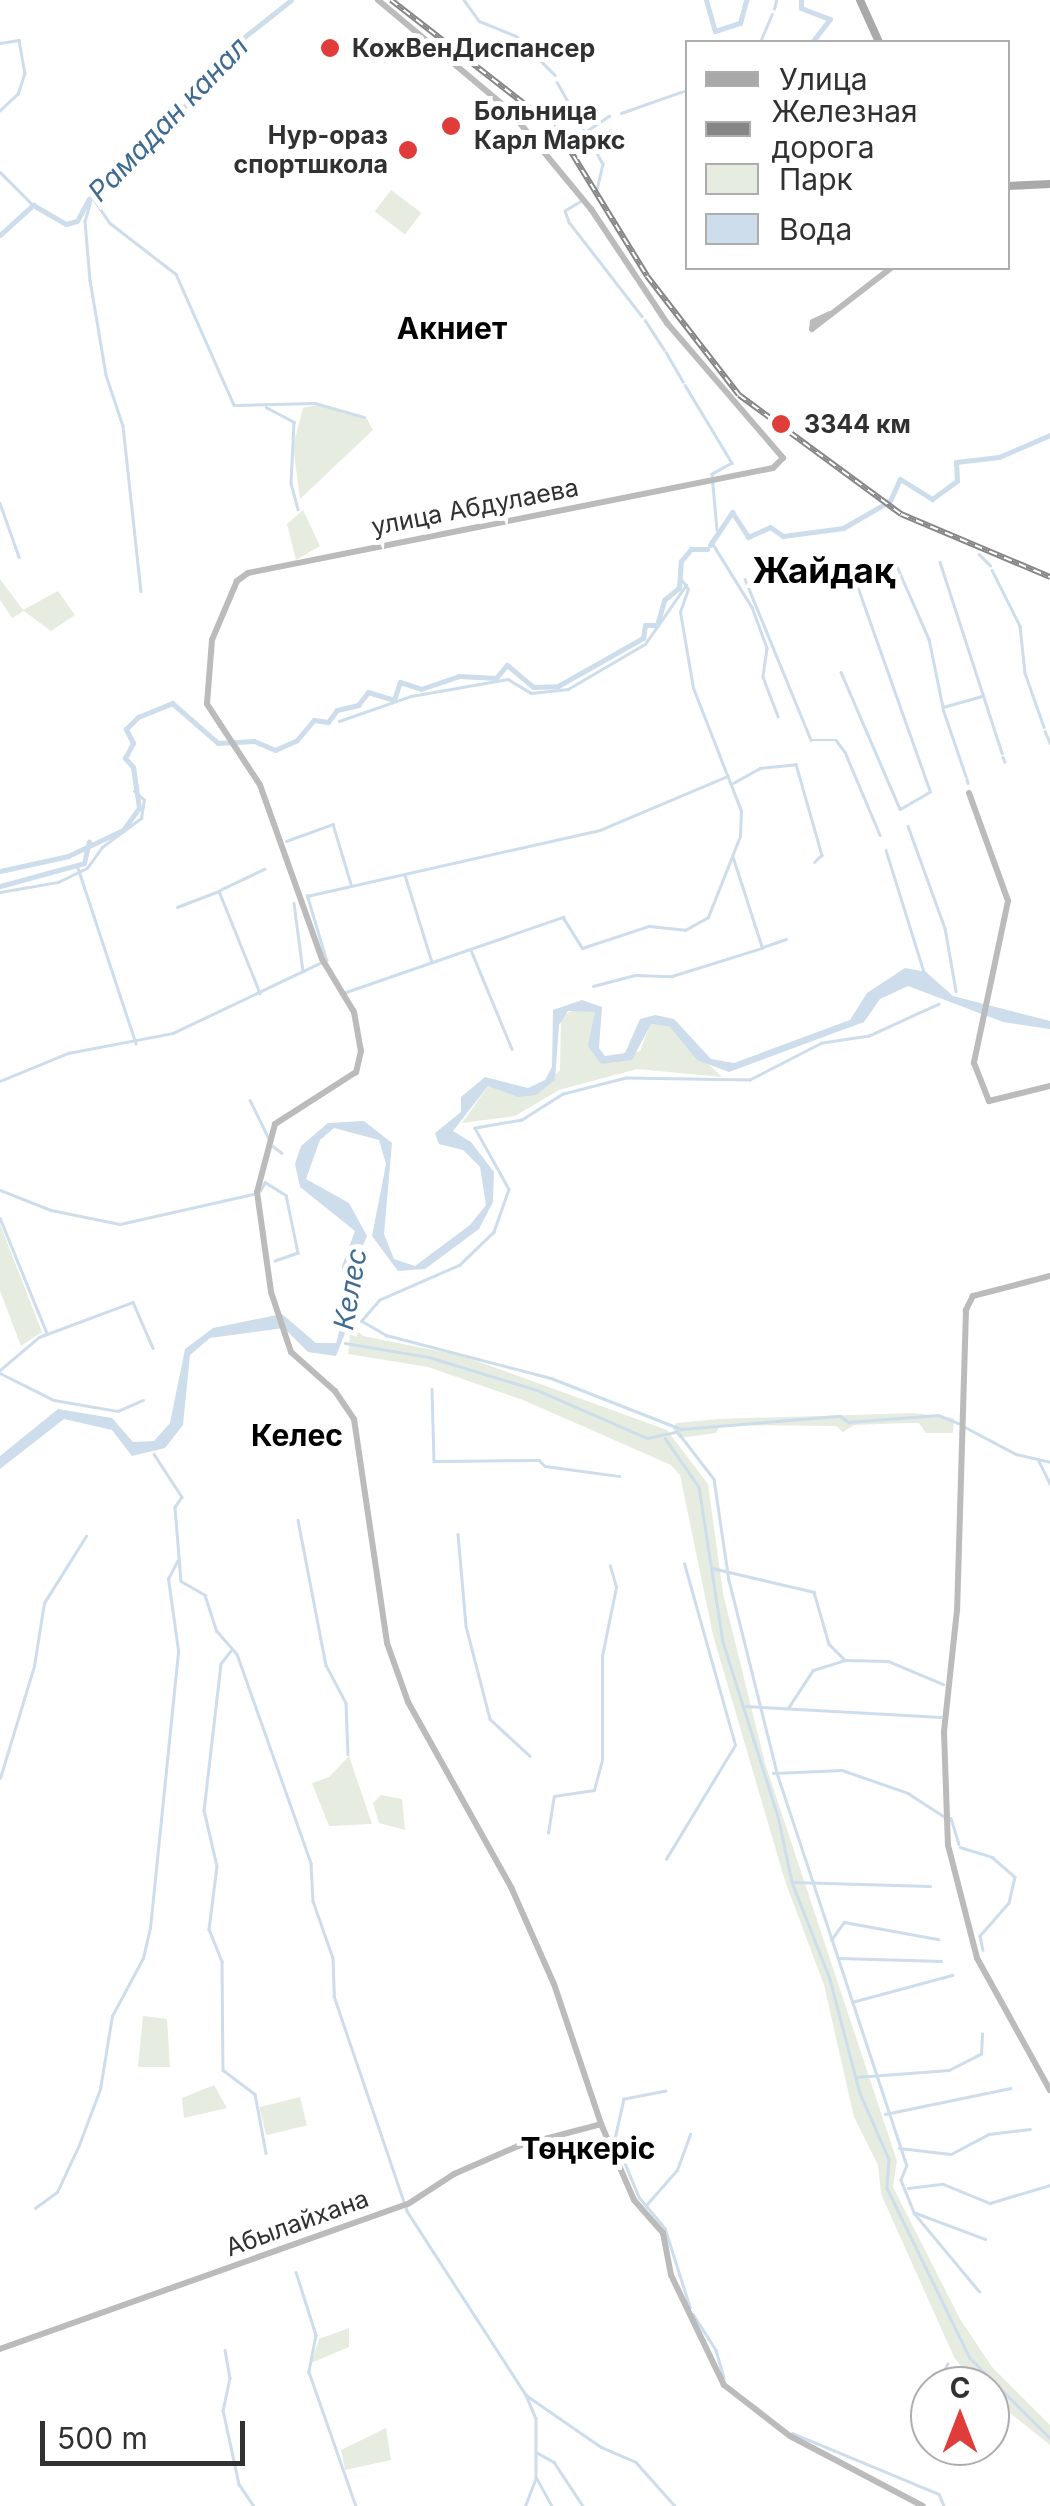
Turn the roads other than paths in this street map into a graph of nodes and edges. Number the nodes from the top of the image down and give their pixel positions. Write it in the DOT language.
graph roads {
  1 [pos="378,0"];
  2 [pos="860,0"];
  3 [pos="878,40"];
  4 [pos="1050,184"];
  5 [pos="1010,186"];
  6 [pos="888,270"];
  7 [pos="827,317"];
  8 [pos="969,794"];
  9 [pos="1050,1086"];
  10 [pos="1050,1276"];
  11 [pos="1050,2090"];
  12 [pos="601,2124"];
  13 [pos="0,2349"];
  14 [pos="923,2506"];
  1 -- 12 [label="main road, улица Абдулаева"];
  2 -- 3 [label="main road"];
  4 -- 5 [label="main road"];
  6 -- 7 [label="main road"];
  8 -- 9 [label="main road"];
  10 -- 11 [label="main road"];
  12 -- 13 [label="main road, Абылайхана"];
  12 -- 14 [label="main road"];
}
